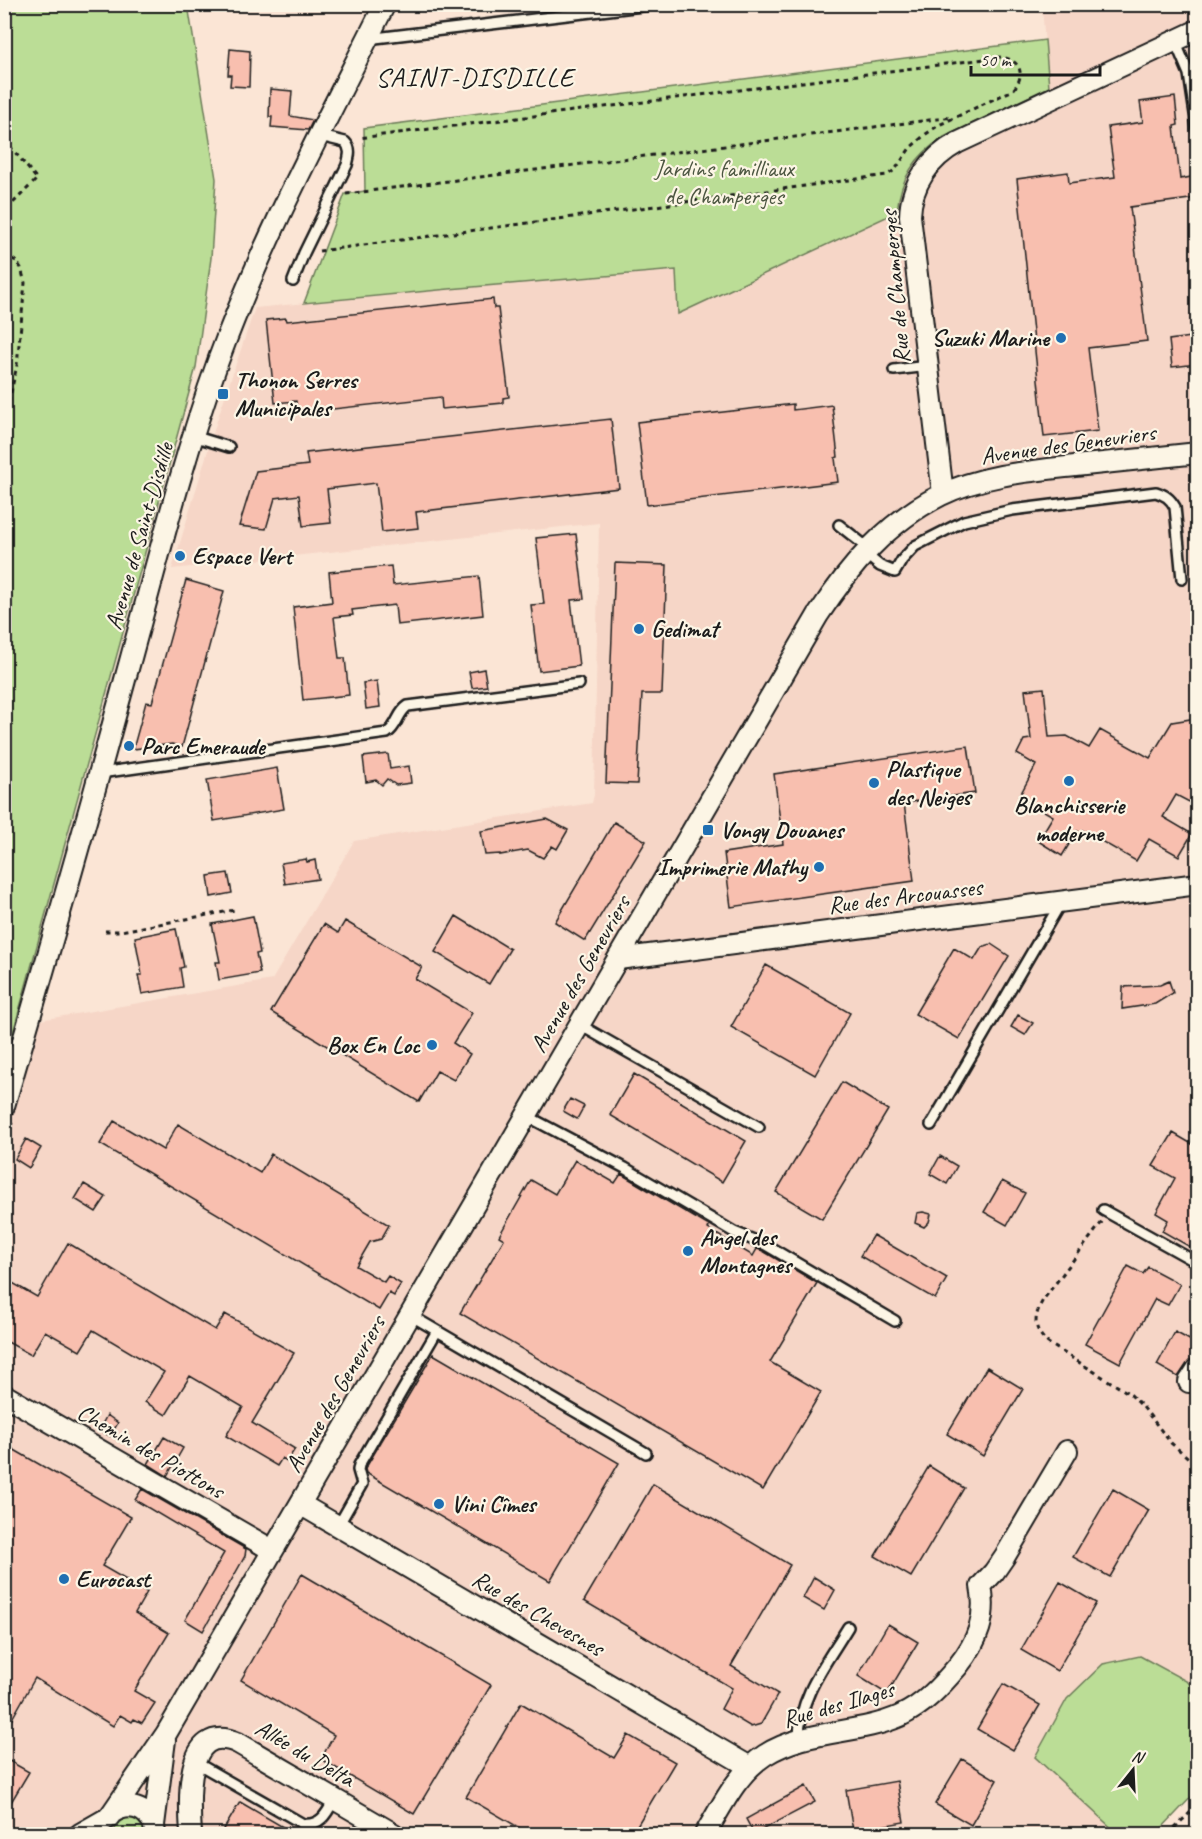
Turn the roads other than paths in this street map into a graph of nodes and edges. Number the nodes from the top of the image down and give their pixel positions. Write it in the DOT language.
graph roads {
  1 [pos="385,4"];
  2 [pos="659,4"];
  3 [pos="1197,30"];
  4 [pos="367,39"];
  5 [pos="1175,41"];
  6 [pos="1197,134"];
  7 [pos="320,136"];
  8 [pos="293,281"];
  9 [pos="928,366"];
  10 [pos="894,370"];
  11 [pos="193,436"];
  12 [pos="229,447"];
  13 [pos="1197,453"];
  14 [pos="943,494"];
  15 [pos="839,525"];
  16 [pos="866,551"];
  17 [pos="1182,579"];
  18 [pos="579,684"];
  19 [pos="100,773"];
  20 [pos="1197,884"];
  21 [pos="1061,901"];
  22 [pos="618,959"];
  23 [pos="580,1025"];
  24 [pos="9,1111"];
  25 [pos="527,1116"];
  26 [pos="931,1125"];
  27 [pos="759,1127"];
  28 [pos="1106,1212"];
  29 [pos="1197,1263"];
  30 [pos="410,1315"];
  31 [pos="895,1321"];
  32 [pos="438,1331"];
  33 [pos="4,1395"];
  34 [pos="1067,1451"];
  35 [pos="646,1453"];
  36 [pos="300,1504"];
  37 [pos="338,1526"];
  38 [pos="272,1550"];
  39 [pos="848,1627"];
  40 [pos="166,1734"];
  41 [pos="799,1740"];
  42 [pos="195,1762"];
  43 [pos="750,1767"];
  44 [pos="334,1800"];
  45 [pos="108,1822"];
  46 [pos="155,1831"];
  47 [pos="80,1834"];
  48 [pos="191,1834"];
  49 [pos="394,1834"];
  50 [pos="705,1834"];
  1 -- 4 [label="street, Avenue de Saint-Disdille"];
  2 -- 4 [label="lane"];
  3 -- 5 [label="street, Rue de Champerges"];
  4 -- 7 [label="street, Avenue de Saint-Disdille"];
  5 -- 6 [label="lane"];
  5 -- 9 [label="street, Rue de Champerges"];
  7 -- 8 [label="lane"];
  7 -- 11 [label="street, Avenue de Saint-Disdille"];
  9 -- 10 [label="lane"];
  9 -- 14 [label="street, Rue de Champerges"];
  11 -- 12 [label="lane"];
  11 -- 19 [label="street, Avenue de Saint-Disdille"];
  13 -- 14 [label="street, Avenue des Genevriers"];
  14 -- 16 [label="street, Avenue des Genevriers"];
  15 -- 16 [label="lane"];
  16 -- 17 [label="lane"];
  16 -- 22 [label="street, Avenue des Genevriers"];
  18 -- 19 [label="lane"];
  19 -- 24 [label="street, Avenue de Saint-Disdille"];
  20 -- 21 [label="street, Rue des Arcouasses"];
  21 -- 22 [label="street, Rue des Arcouasses"];
  21 -- 26 [label="lane"];
  22 -- 23 [label="street, Avenue des Genevriers"];
  23 -- 25 [label="street, Avenue des Genevriers"];
  23 -- 27 [label="lane"];
  25 -- 30 [label="street, Avenue des Genevriers"];
  25 -- 31 [label="lane"];
  28 -- 29 [label="lane"];
  30 -- 32 [label="lane"];
  30 -- 36 [label="street, Avenue des Genevriers"];
  32 -- 35 [label="lane"];
  32 -- 37 [label="lane"];
  33 -- 38 [label="street, Chemin des Piottons"];
  34 -- 41 [label="street, Rue des Ilages"];
  36 -- 37 [label="street, Rue des Chevesnes"];
  36 -- 38 [label="street, Avenue des Genevriers"];
  37 -- 43 [label="street, Rue des Chevesnes"];
  38 -- 40 [label="street, Avenue des Genevriers"];
  39 -- 41 [label="lane"];
  40 -- 45 [label="street, Avenue des Genevriers"];
  40 -- 46 [label="street, Avenue des Genevriers"];
  41 -- 43 [label="street, Rue des Ilages"];
  42 -- 44 [label="street, Allée du Delta"];
  42 -- 44 [label="lane"];
  42 -- 48 [label="street"];
  43 -- 50 [label="street, Rue des Ilages"];
  44 -- 49 [label="street, Allée du Delta"];
  45 -- 46 [label="street, Avenue des Genevriers"];
  45 -- 47 [label="street, Avenue des Genevriers"];
}
